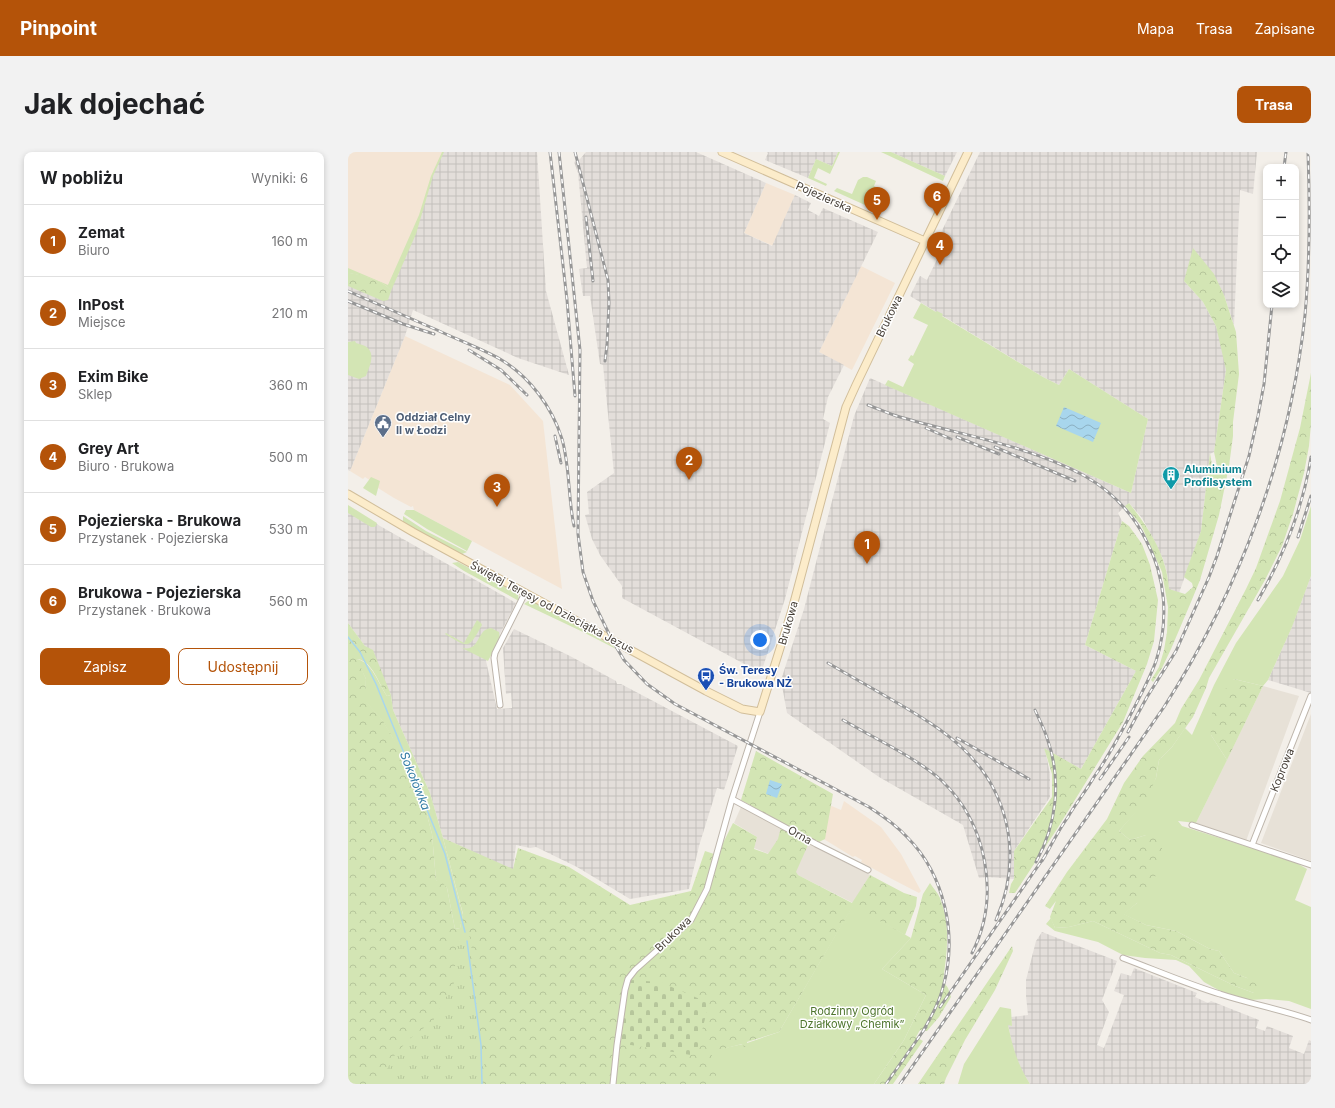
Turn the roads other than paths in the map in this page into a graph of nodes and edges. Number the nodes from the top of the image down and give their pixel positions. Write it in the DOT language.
graph roads {
  1 [pos="722,152"];
  2 [pos="968,152"];
  3 [pos="925,241"];
  4 [pos="348,494"];
  5 [pos="525,593"];
  6 [pos="1311,696"];
  7 [pos="500,705"];
  8 [pos="760,712"];
  9 [pos="732,799"];
  10 [pos="1192,825"];
  11 [pos="1252,845"];
  12 [pos="1311,865"];
  13 [pos="868,870"];
  14 [pos="1123,958"];
  15 [pos="1311,1020"];
  16 [pos="613,1084"];
  1 -- 3 [label="street, Pojezierska"];
  2 -- 3 [label="street, Brukowa"];
  3 -- 8 [label="street, Brukowa"];
  4 -- 5 [label="street, Świętej Teresy od Dzieciątka Jezus"];
  5 -- 7 [label="street"];
  5 -- 8 [label="street, Świętej Teresy od Dzieciątka Jezus"];
  6 -- 11 [label="street, Koprowa"];
  8 -- 9 [label="street, Brukowa"];
  9 -- 13 [label="street, Orna"];
  9 -- 16 [label="street, Brukowa"];
  10 -- 11 [label="street"];
  11 -- 12 [label="street"];
  14 -- 15 [label="street"];
}
